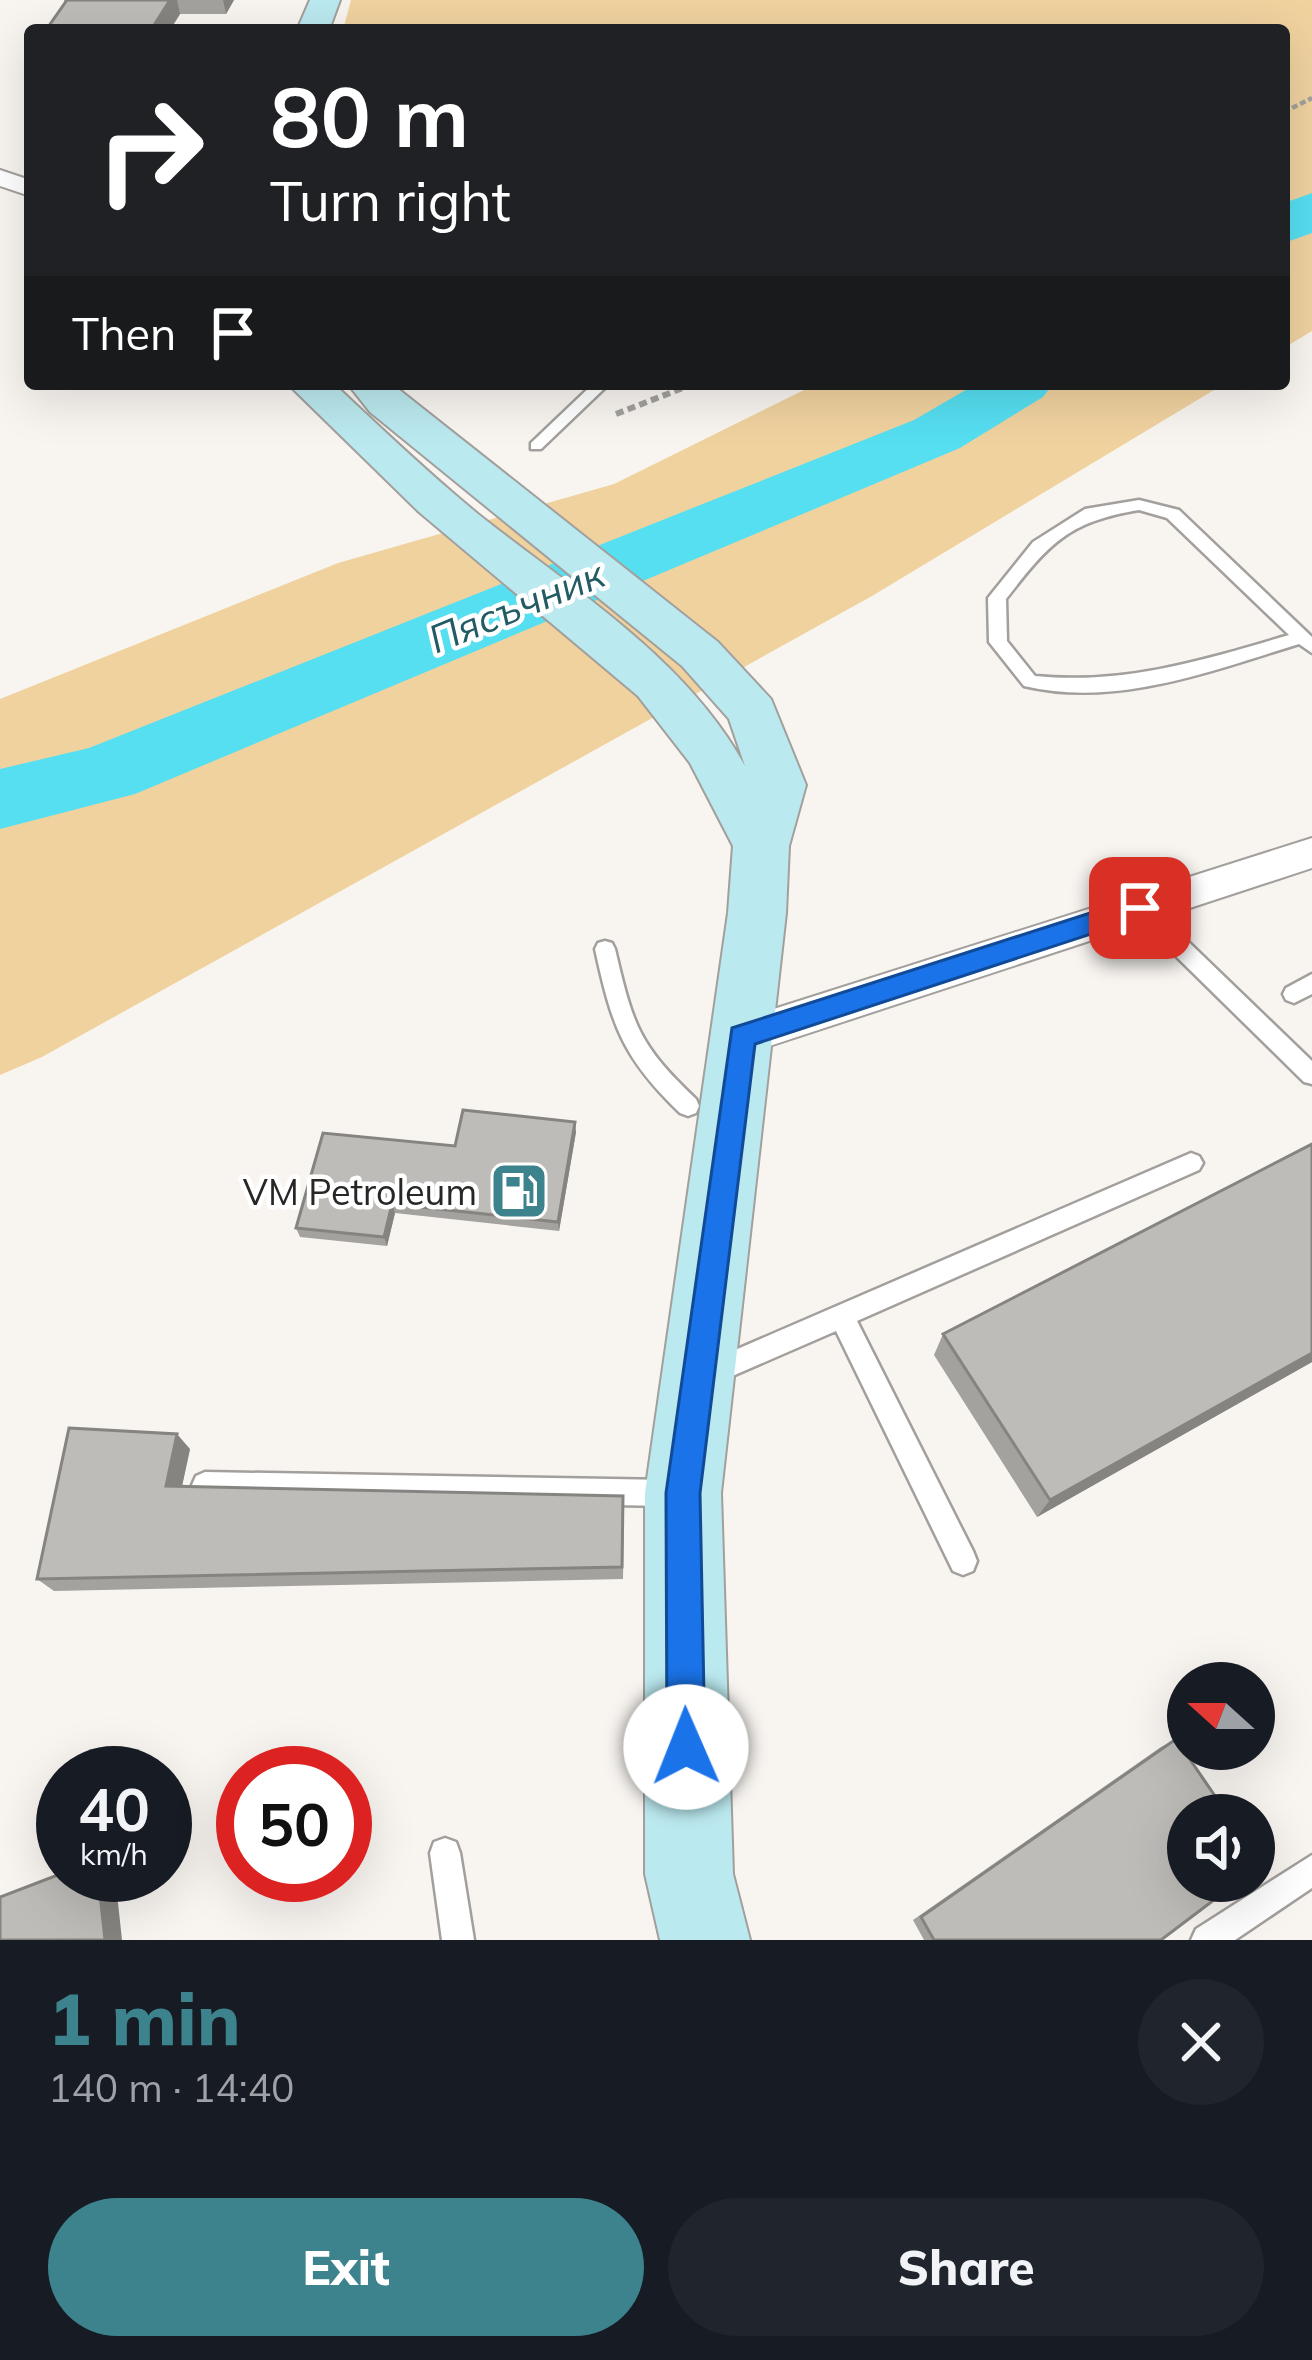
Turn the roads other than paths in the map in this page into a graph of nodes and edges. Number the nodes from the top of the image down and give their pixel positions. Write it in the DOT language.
graph roads {
  1 [pos="315,390"];
  2 [pos="374,390"];
  3 [pos="596,390"];
  4 [pos="536,446"];
  5 [pos="1307,642"];
  6 [pos="678,668"];
  7 [pos="1312,853"];
  8 [pos="1140,908"];
  9 [pos="605,949"];
  10 [pos="742,1037"];
  11 [pos="1312,1075"];
  12 [pos="688,1106"];
  13 [pos="1191,1162"];
  14 [pos="842,1317"];
  15 [pos="696,1380"];
  16 [pos="205,1485"];
  17 [pos="683,1493"];
  18 [pos="963,1561"];
  19 [pos="445,1853"];
  20 [pos="1312,1870"];
  21 [pos="458,1940"];
  22 [pos="706,1940"];
  23 [pos="1207,1940"];
  1 -- 6 [label="main road"];
  2 -- 6 [label="main road"];
  3 -- 4 [label="lane"];
  5 -- 5 [label="lane"];
  6 -- 10 [label="main road"];
  7 -- 8 [label="street"];
  8 -- 10 [label="street"];
  8 -- 11 [label="lane"];
  9 -- 12 [label="lane"];
  10 -- 15 [label="main road"];
  13 -- 14 [label="lane"];
  14 -- 15 [label="lane"];
  14 -- 18 [label="lane"];
  15 -- 17 [label="main road"];
  16 -- 17 [label="lane"];
  17 -- 22 [label="main road"];
  19 -- 21 [label="lane"];
  20 -- 23 [label="lane"];
}
